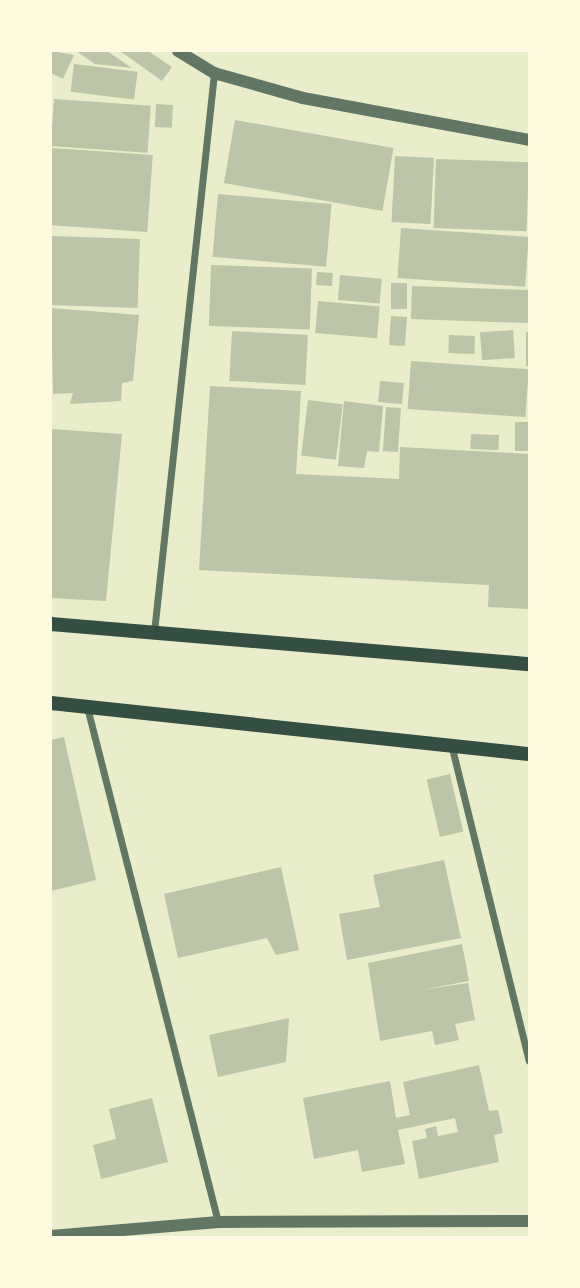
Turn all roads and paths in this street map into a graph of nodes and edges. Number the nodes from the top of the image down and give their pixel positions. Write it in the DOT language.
graph roads {
  1 [pos="178,51"];
  2 [pos="214,73"];
  3 [pos="529,140"];
  4 [pos="51,624"];
  5 [pos="154,635"];
  6 [pos="529,664"];
  7 [pos="51,703"];
  8 [pos="87,707"];
  9 [pos="451,743"];
  10 [pos="529,754"];
  11 [pos="529,1061"];
  12 [pos="529,1221"];
  13 [pos="218,1222"];
  14 [pos="51,1236"];
  1 -- 2 [label="street"];
  2 -- 3 [label="street"];
  2 -- 5 [label="street"];
  4 -- 5 [label="main road"];
  5 -- 6 [label="main road"];
  7 -- 8 [label="main road"];
  8 -- 9 [label="main road"];
  8 -- 13 [label="street"];
  9 -- 10 [label="main road"];
  9 -- 11 [label="street"];
  12 -- 13 [label="street"];
  13 -- 14 [label="street"];
}
